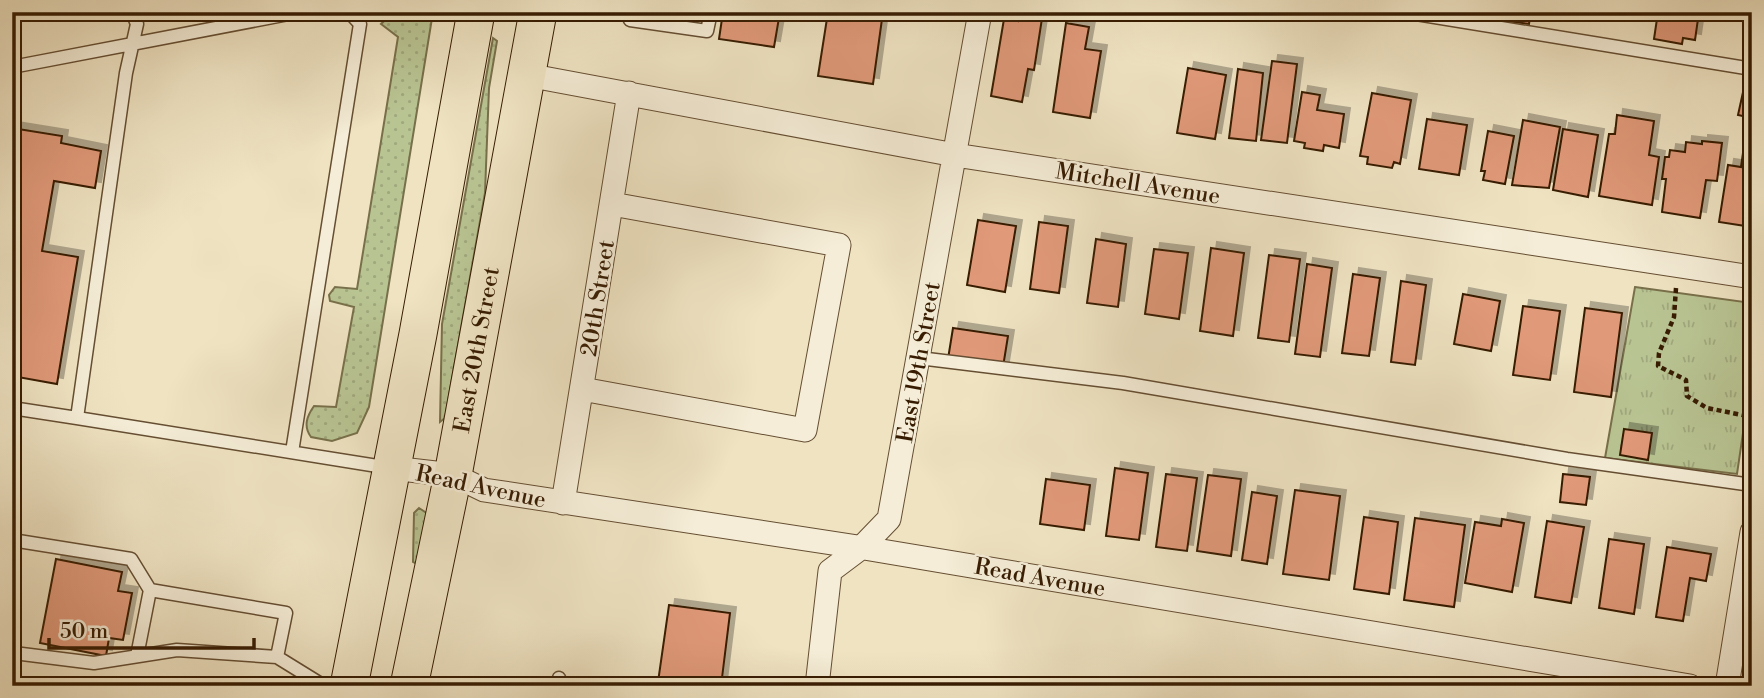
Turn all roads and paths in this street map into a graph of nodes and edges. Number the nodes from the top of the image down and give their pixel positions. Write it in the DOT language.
graph roads {
  1 [pos="132,12"];
  2 [pos="299,12"];
  3 [pos="349,12"];
  4 [pos="476,12"];
  5 [pos="538,12"];
  6 [pos="632,12"];
  7 [pos="710,12"];
  8 [pos="980,12"];
  9 [pos="1404,12"];
  10 [pos="663,18"];
  11 [pos="132,44"];
  12 [pos="12,67"];
  13 [pos="1752,69"];
  14 [pos="527,75"];
  15 [pos="629,93"];
  16 [pos="955,155"];
  17 [pos="612,204"];
  18 [pos="1679,265"];
  19 [pos="1752,277"];
  20 [pos="919,358"];
  21 [pos="582,389"];
  22 [pos="12,408"];
  23 [pos="1752,416"];
  24 [pos="77,418"];
  25 [pos="292,452"];
  26 [pos="392,468"];
  27 [pos="453,475"];
  28 [pos="1752,485"];
  29 [pos="563,503"];
  30 [pos="1752,532"];
  31 [pos="12,540"];
  32 [pos="862,547"];
  33 [pos="150,590"];
  34 [pos="12,648"];
  35 [pos="137,656"];
  36 [pos="277,657"];
  37 [pos="324,686"];
  38 [pos="349,686"];
  39 [pos="409,686"];
  40 [pos="817,686"];
  41 [pos="1690,686"];
  42 [pos="1727,686"];
  1 -- 11 [label="lane"];
  2 -- 11 [label="lane"];
  3 -- 25 [label="lane"];
  4 -- 26 [label="main road"];
  5 -- 14 [label="main road, East 20th Street"];
  6 -- 10 [label="lane"];
  7 -- 10 [label="lane"];
  8 -- 16 [label="street, East 19th Street"];
  9 -- 13 [label="lane"];
  11 -- 12 [label="lane"];
  11 -- 24 [label="lane"];
  14 -- 15 [label="street, Mitchell Avenue"];
  14 -- 27 [label="main road, East 20th Street"];
  15 -- 16 [label="street, Mitchell Avenue"];
  15 -- 17 [label="street, 20th Street"];
  16 -- 18 [label="street, Mitchell Avenue"];
  16 -- 20 [label="street, East 19th Street"];
  17 -- 21 [label="street, 20th Street"];
  17 -- 21 [label="street"];
  18 -- 19 [label="street, Mitchell Avenue"];
  18 -- 23 [label="path"];
  20 -- 28 [label="lane"];
  20 -- 32 [label="street, East 19th Street"];
  21 -- 29 [label="street, 20th Street"];
  22 -- 24 [label="lane"];
  24 -- 25 [label="lane"];
  25 -- 26 [label="lane"];
  26 -- 27 [label="street, Read Avenue"];
  26 -- 38 [label="main road"];
  27 -- 29 [label="street, Read Avenue"];
  27 -- 39 [label="main road, East 20th Street"];
  29 -- 32 [label="street, Read Avenue"];
  30 -- 42 [label="street"];
  31 -- 33 [label="lane"];
  32 -- 40 [label="street, East 19th Street"];
  32 -- 41 [label="street, Read Avenue"];
  33 -- 35 [label="lane"];
  33 -- 36 [label="lane"];
  34 -- 35 [label="lane"];
  35 -- 36 [label="lane"];
  36 -- 37 [label="lane"];
}
